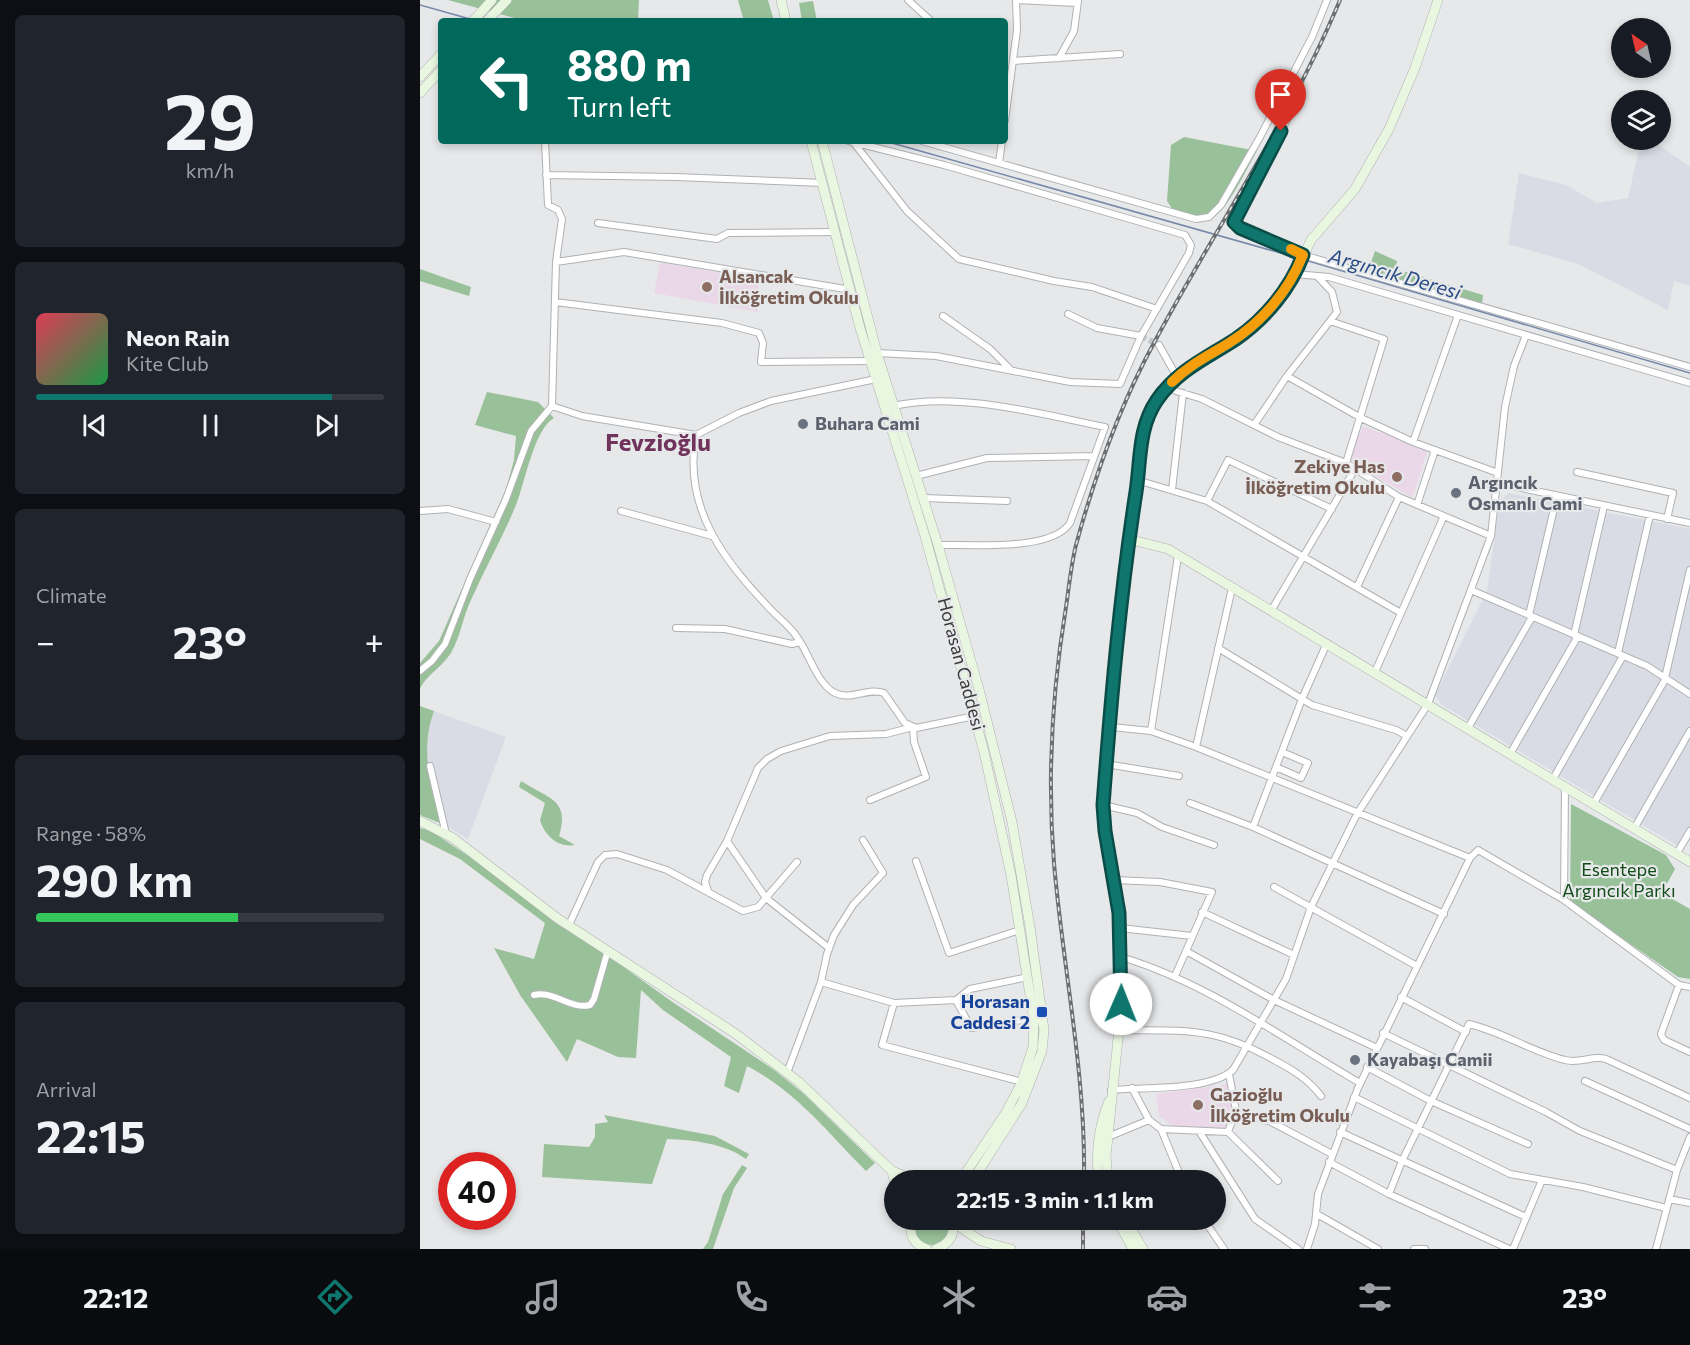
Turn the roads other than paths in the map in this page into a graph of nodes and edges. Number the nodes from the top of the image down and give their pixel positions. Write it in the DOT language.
graph roads {
  1 [pos="492,0"];
  2 [pos="507,0"];
  3 [pos="781,0"];
  4 [pos="908,0"];
  5 [pos="1327,0"];
  6 [pos="1437,0"];
  7 [pos="1078,2"];
  8 [pos="475,18"];
  9 [pos="490,18"];
  10 [pos="785,18"];
  11 [pos="928,18"];
  12 [pos="1120,54"];
  13 [pos="438,57"];
  14 [pos="1059,58"];
  15 [pos="1013,63"];
  16 [pos="1008,64"];
  17 [pos="438,73"];
  18 [pos="420,77"];
  19 [pos="420,93"];
  20 [pos="1008,96"];
  21 [pos="1289,116"];
  22 [pos="545,144"];
  23 [pos="812,144"];
  24 [pos="823,144"];
  25 [pos="854,144"];
  26 [pos="860,144"];
  27 [pos="932,144"];
  28 [pos="1002,144"];
  29 [pos="999,163"];
  30 [pos="546,175"];
  31 [pos="823,183"];
  32 [pos="598,223"];
  33 [pos="836,232"];
  34 [pos="1303,256"];
  35 [pos="556,262"];
  36 [pos="1296,271"];
  37 [pos="1316,276"];
  38 [pos="851,290"];
  39 [pos="555,303"];
  40 [pos="1157,309"];
  41 [pos="1068,314"];
  42 [pos="1458,315"];
  43 [pos="943,316"];
  44 [pos="1330,321"];
  45 [pos="1526,335"];
  46 [pos="1142,336"];
  47 [pos="1160,345"];
  48 [pos="877,353"];
  49 [pos="871,361"];
  50 [pos="1690,367"];
  51 [pos="1011,371"];
  52 [pos="1287,376"];
  53 [pos="1177,377"];
  54 [pos="876,379"];
  55 [pos="1690,383"];
  56 [pos="1166,388"];
  57 [pos="1183,393"];
  58 [pos="552,406"];
  59 [pos="893,406"];
  60 [pos="1361,418"];
  61 [pos="1254,425"];
  62 [pos="696,435"];
  63 [pos="1413,441"];
  64 [pos="1435,450"];
  65 [pos="1094,456"];
  66 [pos="1346,463"];
  67 [pos="1355,469"];
  68 [pos="1577,472"];
  69 [pos="1498,473"];
  70 [pos="916,476"];
  71 [pos="1137,480"];
  72 [pos="1497,483"];
  73 [pos="1172,490"];
  74 [pos="1557,496"];
  75 [pos="1399,497"];
  76 [pos="923,498"];
  77 [pos="1007,501"];
  78 [pos="1207,501"];
  79 [pos="1417,505"];
  80 [pos="1604,506"];
  81 [pos="1332,509"];
  82 [pos="420,511"];
  83 [pos="621,511"];
  84 [pos="1650,515"];
  85 [pos="1443,518"];
  86 [pos="1667,519"];
  87 [pos="496,522"];
  88 [pos="1690,524"];
  89 [pos="712,536"];
  90 [pos="1491,536"];
  91 [pos="1128,539"];
  92 [pos="938,545"];
  93 [pos="1178,556"];
  94 [pos="1303,556"];
  95 [pos="1690,570"];
  96 [pos="1356,587"];
  97 [pos="1232,588"];
  98 [pos="1471,590"];
  99 [pos="1271,611"];
  100 [pos="1401,614"];
  101 [pos="1531,616"];
  102 [pos="676,628"];
  103 [pos="1576,635"];
  104 [pos="800,642"];
  105 [pos="1327,644"];
  106 [pos="1218,648"];
  107 [pos="1621,655"];
  108 [pos="420,670"];
  109 [pos="1375,672"];
  110 [pos="1665,678"];
  111 [pos="1690,694"];
  112 [pos="1302,699"];
  113 [pos="1428,704"];
  114 [pos="975,716"];
  115 [pos="1111,727"];
  116 [pos="913,728"];
  117 [pos="1468,728"];
  118 [pos="1151,731"];
  119 [pos="1690,731"];
  120 [pos="1407,736"];
  121 [pos="1196,747"];
  122 [pos="1282,752"];
  123 [pos="1510,754"];
  124 [pos="1106,764"];
  125 [pos="430,766"];
  126 [pos="1276,768"];
  127 [pos="1179,776"];
  128 [pos="1271,779"];
  129 [pos="1552,779"];
  130 [pos="1565,787"];
  131 [pos="870,800"];
  132 [pos="1190,803"];
  133 [pos="1594,803"];
  134 [pos="1103,805"];
  135 [pos="1358,813"];
  136 [pos="420,821"];
  137 [pos="1253,826"];
  138 [pos="1635,827"];
  139 [pos="1690,831"];
  140 [pos="446,834"];
  141 [pos="863,840"];
  142 [pos="727,841"];
  143 [pos="1214,845"];
  144 [pos="1677,854"];
  145 [pos="1470,858"];
  146 [pos="916,861"];
  147 [pos="796,862"];
  148 [pos="1333,862"];
  149 [pos="1690,862"];
  150 [pos="1114,880"];
  151 [pos="1274,887"];
  152 [pos="708,891"];
  153 [pos="766,898"];
  154 [pos="1564,900"];
  155 [pos="1311,907"];
  156 [pos="1202,912"];
  157 [pos="1444,914"];
  158 [pos="569,925"];
  159 [pos="1120,928"];
  160 [pos="1020,930"];
  161 [pos="1192,936"];
  162 [pos="829,948"];
  163 [pos="608,950"];
  164 [pos="1186,951"];
  165 [pos="1294,954"];
  166 [pos="1121,957"];
  167 [pos="1417,966"];
  168 [pos="1175,976"];
  169 [pos="1028,977"];
  170 [pos="821,982"];
  171 [pos="1679,985"];
  172 [pos="1690,987"];
  173 [pos="534,995"];
  174 [pos="1401,997"];
  175 [pos="956,1000"];
  176 [pos="1274,1000"];
  177 [pos="894,1003"];
  178 [pos="1034,1018"];
  179 [pos="1260,1024"];
  180 [pos="1118,1030"];
  181 [pos="1466,1032"];
  182 [pos="1383,1033"];
  183 [pos="1248,1045"];
  184 [pos="1377,1048"];
  185 [pos="1690,1052"];
  186 [pos="1449,1066"];
  187 [pos="1367,1067"];
  188 [pos="787,1073"];
  189 [pos="1229,1074"];
  190 [pos="1022,1082"];
  191 [pos="1585,1082"];
  192 [pos="1360,1083"];
  193 [pos="1132,1088"];
  194 [pos="1110,1094"];
  195 [pos="1321,1096"];
  196 [pos="1354,1097"];
  197 [pos="1690,1098"];
  198 [pos="1431,1101"];
  199 [pos="1236,1111"];
  200 [pos="1149,1120"];
  201 [pos="1161,1129"];
  202 [pos="1418,1129"];
  203 [pos="1690,1129"];
  204 [pos="1199,1131"];
  205 [pos="1228,1132"];
  206 [pos="1340,1132"];
  207 [pos="1108,1137"];
  208 [pos="1690,1137"];
  209 [pos="1528,1144"];
  210 [pos="1332,1154"];
  211 [pos="1402,1161"];
  212 [pos="1329,1162"];
  213 [pos="887,1170"];
  214 [pos="968,1170"];
  215 [pos="979,1170"];
  216 [pos="1099,1170"];
  217 [pos="1108,1170"];
  218 [pos="1178,1170"];
  219 [pos="1677,1170"];
  220 [pos="1542,1180"];
  221 [pos="1278,1181"];
  222 [pos="1389,1194"];
  223 [pos="1669,1199"];
  224 [pos="1690,1203"];
  225 [pos="1666,1208"];
  226 [pos="1317,1214"];
  227 [pos="1526,1217"];
  228 [pos="911,1230"];
  229 [pos="951,1230"];
  230 [pos="966,1230"];
  231 [pos="1123,1230"];
  232 [pos="1132,1230"];
  233 [pos="1211,1230"];
  234 [pos="920,1248"];
  235 [pos="942,1248"];
  236 [pos="1011,1249"];
  237 [pos="1133,1249"];
  238 [pos="1143,1249"];
  239 [pos="1224,1249"];
  240 [pos="1298,1249"];
  241 [pos="1307,1249"];
  242 [pos="1378,1249"];
  243 [pos="1414,1249"];
  244 [pos="1425,1249"];
  245 [pos="1511,1249"];
  246 [pos="1656,1249"];
  1 -- 8 [label="street"];
  2 -- 9 [label="street"];
  3 -- 10 [label="street"];
  4 -- 11 [label="street"];
  5 -- 29 [label="street"];
  6 -- 34 [label="street"];
  7 -- 14 [label="street"];
  7 -- 15 [label="street"];
  12 -- 14 [label="street"];
  13 -- 18 [label="street"];
  14 -- 15 [label="street"];
  15 -- 16 [label="street"];
  15 -- 20 [label="street"];
  17 -- 19 [label="street"];
  21 -- 34 [label="street"];
  22 -- 30 [label="street"];
  23 -- 31 [label="street, Horasan Caddesi"];
  24 -- 48 [label="street, Horasan Caddesi"];
  25 -- 40 [label="street"];
  26 -- 40 [label="street"];
  27 -- 29 [label="street"];
  28 -- 29 [label="street"];
  30 -- 31 [label="street"];
  30 -- 35 [label="street"];
  31 -- 33 [label="street, Horasan Caddesi"];
  32 -- 33 [label="street"];
  33 -- 38 [label="street, Horasan Caddesi"];
  34 -- 36 [label="street"];
  34 -- 50 [label="street"];
  35 -- 38 [label="street"];
  35 -- 39 [label="street"];
  36 -- 37 [label="street"];
  36 -- 53 [label="street"];
  37 -- 42 [label="street"];
  37 -- 44 [label="street"];
  38 -- 49 [label="street, Horasan Caddesi"];
  39 -- 49 [label="street"];
  39 -- 58 [label="street"];
  40 -- 46 [label="street"];
  41 -- 46 [label="street"];
  42 -- 45 [label="street"];
  42 -- 63 [label="street"];
  43 -- 51 [label="street"];
  44 -- 52 [label="street"];
  44 -- 60 [label="street"];
  45 -- 55 [label="street"];
  45 -- 69 [label="street"];
  46 -- 51 [label="street"];
  47 -- 53 [label="street"];
  48 -- 51 [label="street"];
  48 -- 59 [label="street, Horasan Caddesi"];
  49 -- 54 [label="street, Horasan Caddesi"];
  52 -- 60 [label="street"];
  52 -- 61 [label="street"];
  53 -- 56 [label="street"];
  54 -- 62 [label="street"];
  54 -- 114 [label="street, Horasan Caddesi"];
  56 -- 57 [label="street"];
  56 -- 71 [label="street"];
  57 -- 61 [label="street"];
  57 -- 73 [label="street"];
  58 -- 62 [label="street"];
  58 -- 87 [label="street"];
  59 -- 65 [label="street"];
  59 -- 70 [label="street, Horasan Caddesi"];
  60 -- 63 [label="street"];
  60 -- 66 [label="street"];
  61 -- 66 [label="street"];
  62 -- 89 [label="street"];
  63 -- 64 [label="street"];
  64 -- 69 [label="street"];
  64 -- 79 [label="street"];
  65 -- 70 [label="street"];
  65 -- 92 [label="street"];
  66 -- 67 [label="street"];
  67 -- 75 [label="street"];
  67 -- 81 [label="street"];
  68 -- 86 [label="street"];
  69 -- 72 [label="street"];
  70 -- 76 [label="street, Horasan Caddesi"];
  71 -- 73 [label="street"];
  71 -- 91 [label="street"];
  72 -- 74 [label="street"];
  72 -- 90 [label="street"];
  73 -- 78 [label="street"];
  74 -- 80 [label="street"];
  74 -- 101 [label="street"];
  75 -- 79 [label="street"];
  75 -- 96 [label="street"];
  76 -- 77 [label="street"];
  76 -- 92 [label="street, Horasan Caddesi"];
  78 -- 81 [label="street"];
  78 -- 94 [label="street"];
  79 -- 85 [label="street"];
  80 -- 84 [label="street"];
  80 -- 103 [label="street"];
  81 -- 94 [label="street"];
  82 -- 87 [label="street"];
  83 -- 89 [label="street"];
  84 -- 86 [label="street"];
  84 -- 107 [label="street"];
  85 -- 90 [label="street"];
  85 -- 100 [label="street"];
  86 -- 88 [label="street"];
  87 -- 108 [label="street"];
  89 -- 104 [label="street"];
  90 -- 98 [label="street"];
  91 -- 93 [label="street"];
  91 -- 115 [label="street"];
  92 -- 215 [label="street, Horasan Caddesi"];
  93 -- 97 [label="street"];
  93 -- 118 [label="street"];
  94 -- 96 [label="street"];
  94 -- 99 [label="street"];
  95 -- 110 [label="street"];
  96 -- 100 [label="street"];
  97 -- 99 [label="street"];
  97 -- 106 [label="street"];
  98 -- 101 [label="street"];
  98 -- 113 [label="street"];
  99 -- 105 [label="street"];
  100 -- 109 [label="street"];
  101 -- 103 [label="street"];
  101 -- 117 [label="street"];
  102 -- 104 [label="street"];
  103 -- 107 [label="street"];
  103 -- 123 [label="street"];
  104 -- 116 [label="street"];
  105 -- 109 [label="street"];
  105 -- 112 [label="street"];
  106 -- 112 [label="street"];
  106 -- 121 [label="street"];
  107 -- 110 [label="street"];
  107 -- 129 [label="street"];
  109 -- 113 [label="street"];
  110 -- 111 [label="street"];
  110 -- 133 [label="street"];
  112 -- 120 [label="street"];
  112 -- 122 [label="street"];
  113 -- 117 [label="street"];
  113 -- 120 [label="street"];
  114 -- 116 [label="street"];
  114 -- 160 [label="street, Horasan Caddesi"];
  115 -- 118 [label="street"];
  115 -- 124 [label="street"];
  116 -- 131 [label="street"];
  116 -- 142 [label="street"];
  117 -- 123 [label="street"];
  118 -- 121 [label="street"];
  119 -- 138 [label="street"];
  120 -- 135 [label="street"];
  121 -- 128 [label="street"];
  122 -- 126 [label="street"];
  122 -- 126 [label="street"];
  123 -- 129 [label="street"];
  124 -- 127 [label="street"];
  124 -- 134 [label="street"];
  125 -- 140 [label="street"];
  126 -- 128 [label="street"];
  128 -- 135 [label="street"];
  128 -- 137 [label="street"];
  129 -- 130 [label="street"];
  130 -- 133 [label="street"];
  130 -- 154 [label="street"];
  132 -- 137 [label="street"];
  133 -- 138 [label="street"];
  134 -- 143 [label="street"];
  134 -- 150 [label="street"];
  135 -- 145 [label="street"];
  135 -- 148 [label="street"];
  136 -- 140 [label="street"];
  137 -- 148 [label="street"];
  138 -- 144 [label="street"];
  139 -- 144 [label="street"];
  140 -- 158 [label="street"];
  141 -- 162 [label="street"];
  142 -- 152 [label="street"];
  142 -- 153 [label="street"];
  144 -- 149 [label="street"];
  145 -- 154 [label="street"];
  145 -- 157 [label="street"];
  146 -- 160 [label="street"];
  147 -- 153 [label="street"];
  148 -- 155 [label="street"];
  148 -- 157 [label="street"];
  150 -- 156 [label="street"];
  150 -- 159 [label="street"];
  151 -- 155 [label="street"];
  152 -- 153 [label="street"];
  152 -- 158 [label="street"];
  153 -- 162 [label="street"];
  154 -- 171 [label="street"];
  155 -- 165 [label="street"];
  155 -- 167 [label="street"];
  156 -- 161 [label="street"];
  156 -- 165 [label="street"];
  157 -- 167 [label="street"];
  158 -- 163 [label="street"];
  159 -- 161 [label="street"];
  159 -- 166 [label="street"];
  160 -- 169 [label="street, Horasan Caddesi"];
  161 -- 164 [label="street"];
  162 -- 170 [label="street"];
  163 -- 173 [label="street"];
  163 -- 188 [label="street"];
  164 -- 168 [label="street"];
  164 -- 176 [label="street"];
  165 -- 176 [label="street"];
  166 -- 168 [label="street"];
  166 -- 180 [label="street"];
  167 -- 174 [label="street"];
  168 -- 179 [label="street"];
  169 -- 175 [label="street"];
  169 -- 178 [label="street, Horasan Caddesi"];
  170 -- 177 [label="street"];
  170 -- 188 [label="street"];
  171 -- 172 [label="street"];
  171 -- 185 [label="street"];
  174 -- 181 [label="street"];
  174 -- 182 [label="street"];
  175 -- 177 [label="street"];
  175 -- 178 [label="street"];
  176 -- 179 [label="street"];
  176 -- 184 [label="street"];
  177 -- 190 [label="street"];
  178 -- 190 [label="street, Horasan Caddesi"];
  179 -- 183 [label="street"];
  179 -- 192 [label="street"];
  180 -- 183 [label="street"];
  180 -- 194 [label="street"];
  181 -- 186 [label="street"];
  181 -- 197 [label="street"];
  182 -- 184 [label="street"];
  182 -- 186 [label="street"];
  183 -- 189 [label="street"];
  183 -- 195 [label="street"];
  184 -- 187 [label="street"];
  186 -- 198 [label="street"];
  186 -- 219 [label="street"];
  187 -- 192 [label="street"];
  187 -- 198 [label="street"];
  188 -- 213 [label="street"];
  189 -- 193 [label="street"];
  189 -- 199 [label="street"];
  190 -- 214 [label="street, Horasan Caddesi"];
  191 -- 203 [label="street"];
  192 -- 196 [label="street"];
  193 -- 194 [label="street"];
  193 -- 200 [label="street"];
  194 -- 207 [label="street"];
  194 -- 216 [label="street"];
  196 -- 202 [label="street"];
  196 -- 206 [label="street"];
  198 -- 202 [label="street"];
  198 -- 209 [label="street"];
  199 -- 205 [label="street"];
  199 -- 210 [label="street"];
  200 -- 201 [label="street"];
  200 -- 207 [label="street"];
  201 -- 204 [label="street"];
  201 -- 218 [label="street"];
  202 -- 211 [label="street"];
  202 -- 220 [label="street"];
  204 -- 205 [label="street"];
  204 -- 240 [label="street"];
  205 -- 221 [label="street"];
  206 -- 210 [label="street"];
  206 -- 211 [label="street"];
  207 -- 217 [label="street"];
  208 -- 219 [label="street"];
  210 -- 212 [label="street"];
  211 -- 222 [label="street"];
  211 -- 227 [label="street"];
  212 -- 222 [label="street"];
  212 -- 226 [label="street"];
  219 -- 223 [label="street"];
  220 -- 225 [label="street"];
  220 -- 227 [label="street"];
  222 -- 245 [label="street"];
  223 -- 224 [label="street"];
  223 -- 225 [label="street"];
  225 -- 246 [label="street"];
  226 -- 241 [label="street"];
  226 -- 242 [label="street"];
  227 -- 245 [label="street"];
  228 -- 234 [label="street"];
  229 -- 235 [label="street"];
  230 -- 236 [label="street"];
  231 -- 237 [label="street"];
  232 -- 238 [label="street"];
  233 -- 239 [label="street"];
  243 -- 244 [label="street"];
}
